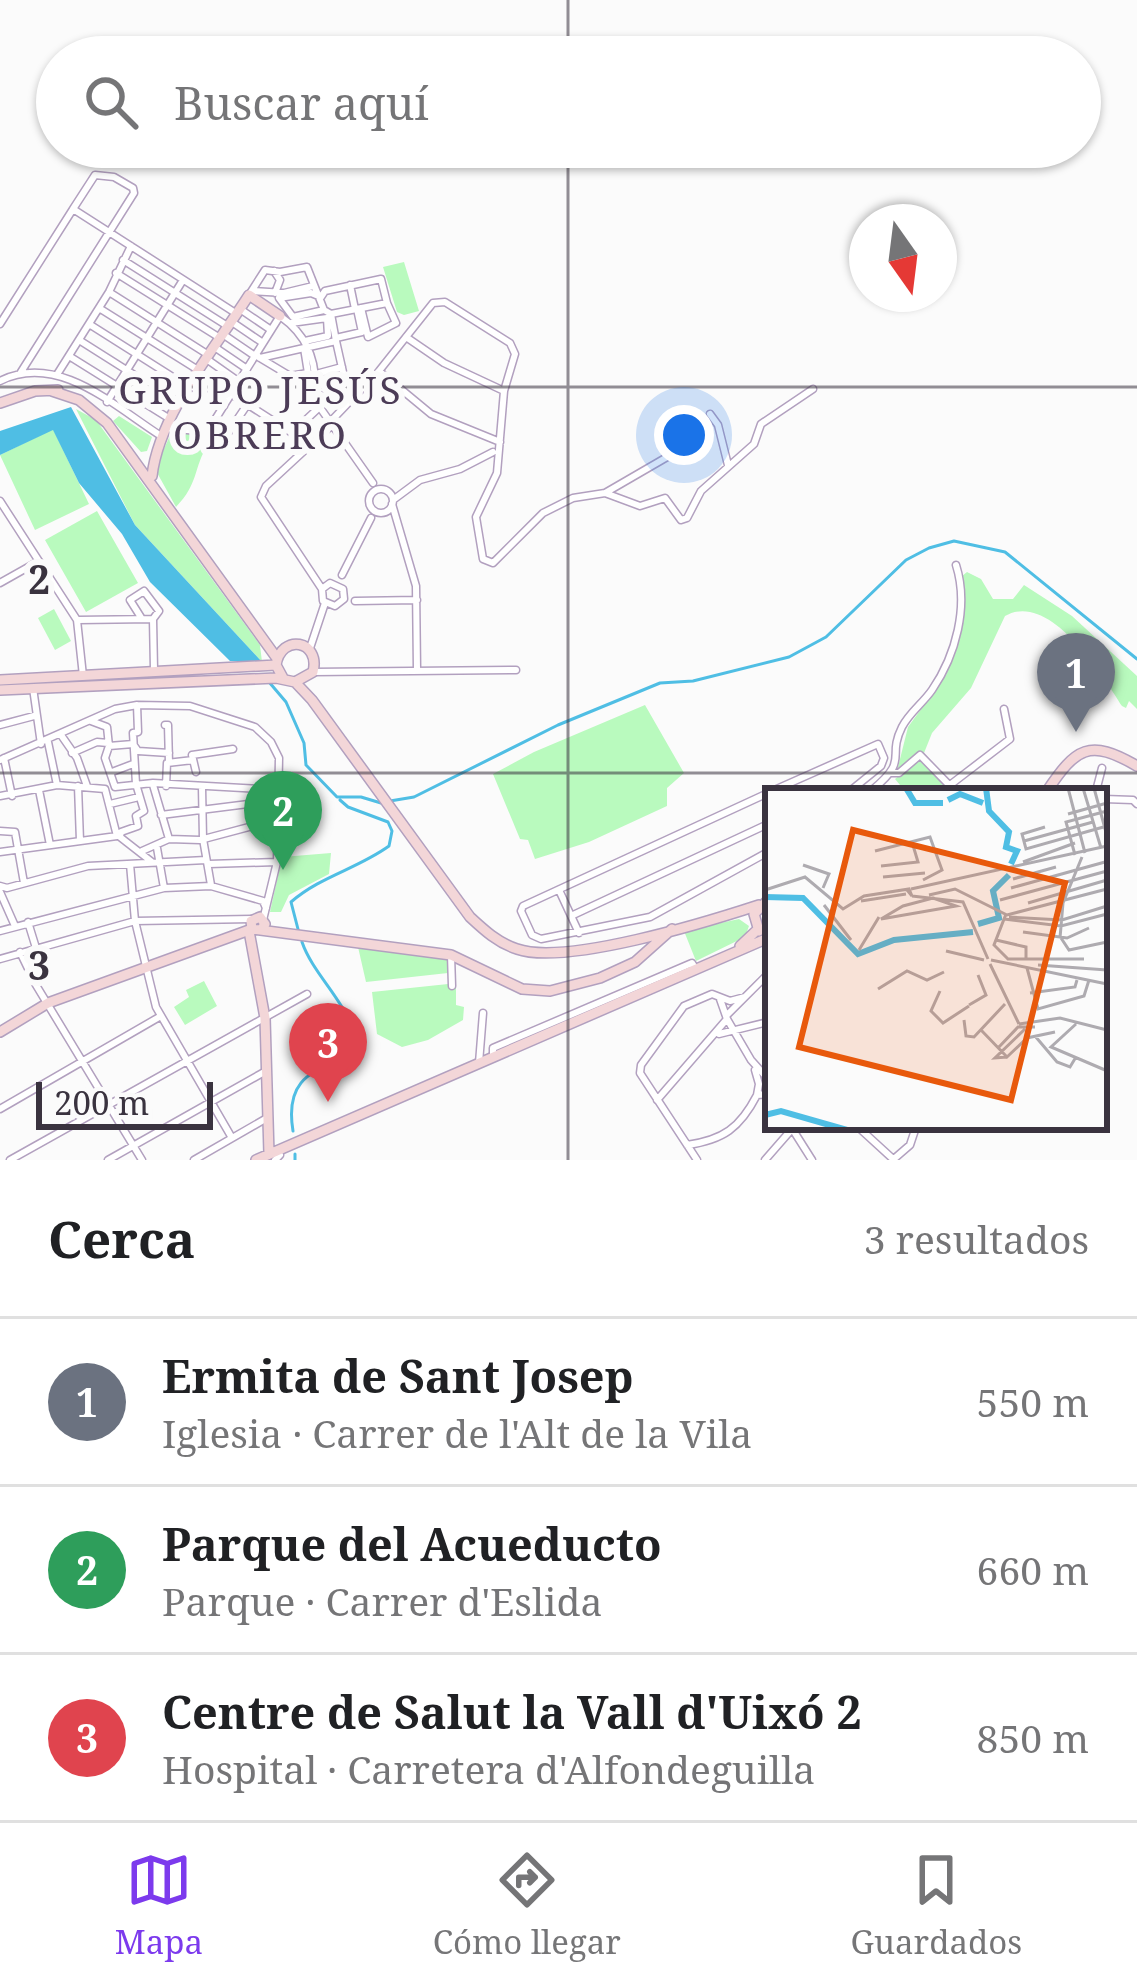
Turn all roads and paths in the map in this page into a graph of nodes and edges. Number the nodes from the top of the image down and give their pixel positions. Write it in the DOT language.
graph roads {
  1 [pos="73,209"];
  2 [pos="109,232"];
  3 [pos="131,246"];
  4 [pos="123,260"];
  5 [pos="274,272"];
  6 [pos="116,273"];
  7 [pos="183,280"];
  8 [pos="314,286"];
  9 [pos="350,286"];
  10 [pos="109,292"];
  11 [pos="175,293"];
  12 [pos="252,295"];
  13 [pos="277,295"];
  14 [pos="321,297"];
  15 [pos="387,302"];
  16 [pos="167,305"];
  17 [pos="99,308"];
  18 [pos="358,309"];
  19 [pos="327,312"];
  20 [pos="285,320"];
  21 [pos="157,322"];
  22 [pos="0,324"];
  23 [pos="89,324"];
  24 [pos="271,330"];
  25 [pos="224,335"];
  26 [pos="406,337"];
  27 [pos="147,338"];
  28 [pos="79,340"];
  29 [pos="336,340"];
  30 [pos="263,344"];
  31 [pos="307,344"];
  32 [pos="136,354"];
  33 [pos="69,356"];
  34 [pos="257,356"];
  35 [pos="342,367"];
  36 [pos="247,369"];
  37 [pos="127,370"];
  38 [pos="379,371"];
  39 [pos="20,372"];
  40 [pos="200,372"];
  41 [pos="58,374"];
  42 [pos="316,374"];
  43 [pos="235,379"];
  44 [pos="0,381"];
  45 [pos="117,386"];
  46 [pos="191,387"];
  47 [pos="813,389"];
  48 [pos="52,391"];
  49 [pos="504,391"];
  50 [pos="232,394"];
  51 [pos="327,400"];
  52 [pos="107,401"];
  53 [pos="0,403"];
  54 [pos="180,404"];
  55 [pos="248,404"];
  56 [pos="224,406"];
  57 [pos="321,409"];
  58 [pos="710,414"];
  59 [pos="331,424"];
  60 [pos="165,428"];
  61 [pos="206,434"];
  62 [pos="676,445"];
  63 [pos="494,450"];
  64 [pos="148,462"];
  65 [pos="728,465"];
  66 [pos="375,488"];
  67 [pos="605,493"];
  68 [pos="0,502"];
  69 [pos="391,502"];
  70 [pos="374,513"];
  71 [pos="39,561"];
  72 [pos="956,565"];
  73 [pos="0,584"];
  74 [pos="331,585"];
  75 [pos="343,599"];
  76 [pos="417,600"];
  77 [pos="328,604"];
  78 [pos="142,619"];
  79 [pos="153,619"];
  80 [pos="77,620"];
  81 [pos="258,628"];
  82 [pos="287,644"];
  83 [pos="305,645"];
  84 [pos="273,663"];
  85 [pos="312,670"];
  86 [pos="417,670"];
  87 [pos="516,670"];
  88 [pos="240,674"];
  89 [pos="154,678"];
  90 [pos="280,678"];
  91 [pos="0,680"];
  92 [pos="83,681"];
  93 [pos="296,682"];
  94 [pos="32,683"];
  95 [pos="0,690"];
  96 [pos="312,700"];
  97 [pos="156,704"];
  98 [pos="137,705"];
  99 [pos="1004,709"];
  100 [pos="34,716"];
  101 [pos="91,721"];
  102 [pos="0,725"];
  103 [pos="165,725"];
  104 [pos="61,735"];
  105 [pos="44,742"];
  106 [pos="109,744"];
  107 [pos="133,744"];
  108 [pos="233,749"];
  109 [pos="72,753"];
  110 [pos="169,753"];
  111 [pos="193,758"];
  112 [pos="2,759"];
  113 [pos="169,763"];
  114 [pos="134,764"];
  115 [pos="1137,766"];
  116 [pos="1102,768"];
  117 [pos="112,772"];
  118 [pos="196,772"];
  119 [pos="892,773"];
  120 [pos="153,783"];
  121 [pos="136,784"];
  122 [pos="57,785"];
  123 [pos="83,786"];
  124 [pos="166,786"];
  125 [pos="202,787"];
  126 [pos="789,788"];
  127 [pos="854,788"];
  128 [pos="875,788"];
  129 [pos="952,788"];
  130 [pos="1049,788"];
  131 [pos="1097,788"];
  132 [pos="39,790"];
  133 [pos="278,790"];
  134 [pos="765,794"];
  135 [pos="0,796"];
  136 [pos="11,796"];
  137 [pos="139,797"];
  138 [pos="304,797"];
  139 [pos="1107,799"];
  140 [pos="278,800"];
  141 [pos="110,804"];
  142 [pos="158,804"];
  143 [pos="1137,804"];
  144 [pos="142,807"];
  145 [pos="202,807"];
  146 [pos="306,812"];
  147 [pos="161,815"];
  148 [pos="278,820"];
  149 [pos="765,825"];
  150 [pos="135,827"];
  151 [pos="0,831"];
  152 [pos="118,836"];
  153 [pos="169,839"];
  154 [pos="203,839"];
  155 [pos="188,840"];
  156 [pos="80,841"];
  157 [pos="50,844"];
  158 [pos="157,848"];
  159 [pos="18,850"];
  160 [pos="140,850"];
  161 [pos="0,852"];
  162 [pos="765,854"];
  163 [pos="188,862"];
  164 [pos="207,862"];
  165 [pos="277,862"];
  166 [pos="130,864"];
  167 [pos="156,864"];
  168 [pos="24,883"];
  169 [pos="211,886"];
  170 [pos="164,888"];
  171 [pos="0,889"];
  172 [pos="559,890"];
  173 [pos="133,893"];
  174 [pos="765,900"];
  175 [pos="727,915"];
  176 [pos="571,916"];
  177 [pos="259,917"];
  178 [pos="28,922"];
  179 [pos="135,922"];
  180 [pos="14,926"];
  181 [pos="756,926"];
  182 [pos="672,929"];
  183 [pos="0,931"];
  184 [pos="579,933"];
  185 [pos="765,935"];
  186 [pos="765,939"];
  187 [pos="36,947"];
  188 [pos="20,952"];
  189 [pos="451,955"];
  190 [pos="0,959"];
  191 [pos="715,962"];
  192 [pos="145,968"];
  193 [pos="765,977"];
  194 [pos="452,986"];
  195 [pos="307,994"];
  196 [pos="746,997"];
  197 [pos="720,999"];
  198 [pos="48,1003"];
  199 [pos="483,1012"];
  200 [pos="161,1016"];
  201 [pos="727,1017"];
  202 [pos="265,1018"];
  203 [pos="765,1023"];
  204 [pos="734,1030"];
  205 [pos="0,1032"];
  206 [pos="717,1034"];
  207 [pos="751,1060"];
  208 [pos="83,1061"];
  209 [pos="187,1061"];
  210 [pos="478,1064"];
  211 [pos="266,1071"];
  212 [pos="765,1083"];
  213 [pos="765,1090"];
  214 [pos="757,1095"];
  215 [pos="657,1100"];
  216 [pos="210,1102"];
  217 [pos="109,1104"];
  218 [pos="0,1109"];
  219 [pos="267,1118"];
  220 [pos="789,1130"];
  221 [pos="792,1130"];
  222 [pos="861,1130"];
  223 [pos="915,1130"];
  224 [pos="232,1138"];
  225 [pos="687,1145"];
  226 [pos="134,1146"];
  227 [pos="24,1156"];
  228 [pos="276,1156"];
  229 [pos="10,1160"];
  230 [pos="108,1160"];
  231 [pos="142,1160"];
  232 [pos="194,1160"];
  233 [pos="256,1160"];
  234 [pos="697,1160"];
  235 [pos="765,1160"];
  236 [pos="812,1160"];
  237 [pos="892,1160"];
  1 -- 2 [label="street"];
  1 -- 2 [label="street"];
  1 -- 22 [label="street"];
  2 -- 3 [label="street"];
  2 -- 39 [label="street"];
  3 -- 4 [label="street"];
  3 -- 7 [label="street"];
  4 -- 6 [label="street"];
  4 -- 11 [label="street"];
  5 -- 8 [label="street"];
  5 -- 12 [label="street"];
  5 -- 13 [label="street"];
  6 -- 10 [label="street"];
  6 -- 16 [label="street"];
  7 -- 11 [label="street"];
  7 -- 25 [label="street"];
  8 -- 13 [label="street"];
  8 -- 14 [label="street"];
  9 -- 14 [label="street"];
  9 -- 15 [label="street"];
  9 -- 18 [label="street"];
  10 -- 17 [label="street"];
  10 -- 21 [label="street"];
  11 -- 16 [label="street"];
  11 -- 25 [label="street"];
  12 -- 13 [label="street"];
  12 -- 20 [label="street"];
  12 -- 25 [label="street"];
  13 -- 14 [label="street"];
  13 -- 19 [label="street"];
  14 -- 19 [label="street"];
  15 -- 18 [label="street"];
  15 -- 18 [label="street"];
  16 -- 21 [label="street"];
  16 -- 25 [label="street"];
  17 -- 23 [label="street"];
  17 -- 27 [label="street"];
  18 -- 19 [label="street"];
  18 -- 29 [label="street"];
  19 -- 29 [label="street"];
  20 -- 24 [label="street"];
  20 -- 31 [label="street"];
  20 -- 31 [label="street"];
  21 -- 25 [label="street"];
  21 -- 27 [label="street"];
  23 -- 28 [label="street"];
  23 -- 32 [label="street"];
  24 -- 25 [label="street"];
  24 -- 30 [label="street"];
  25 -- 30 [label="street"];
  25 -- 34 [label="street"];
  25 -- 36 [label="street"];
  25 -- 40 [label="street"];
  25 -- 43 [label="street"];
  26 -- 38 [label="street"];
  26 -- 49 [label="street"];
  26 -- 49 [label="street"];
  27 -- 32 [label="street"];
  27 -- 40 [label="street"];
  28 -- 33 [label="street"];
  28 -- 37 [label="street"];
  29 -- 31 [label="street"];
  29 -- 35 [label="street"];
  30 -- 34 [label="street"];
  31 -- 42 [label="street"];
  32 -- 37 [label="street"];
  32 -- 46 [label="street"];
  33 -- 41 [label="street"];
  33 -- 45 [label="street"];
  34 -- 34 [label="street"];
  34 -- 36 [label="street"];
  35 -- 42 [label="street"];
  35 -- 51 [label="street"];
  36 -- 50 [label="street"];
  37 -- 45 [label="street"];
  37 -- 54 [label="street"];
  38 -- 59 [label="street"];
  38 -- 63 [label="street"];
  39 -- 41 [label="street"];
  39 -- 44 [label="street"];
  40 -- 46 [label="street"];
  40 -- 50 [label="street"];
  41 -- 52 [label="street"];
  42 -- 51 [label="street"];
  45 -- 52 [label="street"];
  45 -- 60 [label="street"];
  46 -- 54 [label="street"];
  46 -- 56 [label="street"];
  47 -- 65 [label="street"];
  48 -- 53 [label="street"];
  48 -- 64 [label="street"];
  48 -- 64 [label="street"];
  49 -- 63 [label="street"];
  50 -- 55 [label="street"];
  50 -- 56 [label="street"];
  51 -- 57 [label="street"];
  52 -- 60 [label="street"];
  54 -- 60 [label="street"];
  55 -- 57 [label="street"];
  55 -- 61 [label="street"];
  56 -- 61 [label="street"];
  57 -- 59 [label="street"];
  58 -- 65 [label="street"];
  59 -- 66 [label="street"];
  59 -- 74 [label="street"];
  60 -- 61 [label="street"];
  60 -- 64 [label="street"];
  62 -- 67 [label="street"];
  63 -- 67 [label="street"];
  63 -- 69 [label="street"];
  64 -- 81 [label="street"];
  65 -- 67 [label="street"];
  66 -- 69 [label="street"];
  66 -- 70 [label="street"];
  68 -- 71 [label="street"];
  69 -- 70 [label="street"];
  69 -- 76 [label="street"];
  70 -- 74 [label="street"];
  71 -- 73 [label="street"];
  71 -- 80 [label="street"];
  72 -- 119 [label="street"];
  74 -- 75 [label="street"];
  74 -- 77 [label="street"];
  75 -- 76 [label="street"];
  75 -- 77 [label="street"];
  76 -- 86 [label="street"];
  77 -- 83 [label="street"];
  78 -- 79 [label="street"];
  78 -- 79 [label="street"];
  78 -- 80 [label="street"];
  79 -- 89 [label="street"];
  80 -- 92 [label="street"];
  81 -- 82 [label="street"];
  81 -- 84 [label="street"];
  82 -- 83 [label="street"];
  82 -- 84 [label="street"];
  83 -- 85 [label="street"];
  84 -- 88 [label="street"];
  84 -- 90 [label="street"];
  85 -- 86 [label="street"];
  85 -- 93 [label="street"];
  85 -- 96 [label="street"];
  86 -- 87 [label="street"];
  88 -- 89 [label="street"];
  88 -- 90 [label="street"];
  89 -- 92 [label="street"];
  89 -- 97 [label="street"];
  90 -- 93 [label="street"];
  91 -- 94 [label="street"];
  92 -- 94 [label="street"];
  93 -- 96 [label="street"];
  94 -- 95 [label="street"];
  94 -- 100 [label="street"];
  96 -- 182 [label="street"];
  97 -- 98 [label="street"];
  97 -- 133 [label="street"];
  98 -- 101 [label="street"];
  98 -- 107 [label="street"];
  99 -- 129 [label="street"];
  100 -- 102 [label="street"];
  100 -- 105 [label="street"];
  101 -- 104 [label="street"];
  101 -- 106 [label="street"];
  103 -- 110 [label="street"];
  104 -- 105 [label="street"];
  104 -- 109 [label="street"];
  105 -- 112 [label="street"];
  105 -- 122 [label="street"];
  106 -- 107 [label="street"];
  106 -- 109 [label="street"];
  106 -- 117 [label="street"];
  107 -- 110 [label="street"];
  107 -- 114 [label="street"];
  108 -- 111 [label="street"];
  109 -- 123 [label="street"];
  110 -- 113 [label="street"];
  111 -- 113 [label="street"];
  111 -- 118 [label="street"];
  112 -- 136 [label="street"];
  113 -- 124 [label="street"];
  114 -- 117 [label="street"];
  114 -- 121 [label="street"];
  115 -- 130 [label="street"];
  116 -- 131 [label="street"];
  117 -- 121 [label="street"];
  119 -- 128 [label="street"];
  119 -- 129 [label="street"];
  120 -- 121 [label="street"];
  120 -- 124 [label="street"];
  120 -- 142 [label="street"];
  121 -- 137 [label="street"];
  122 -- 123 [label="street"];
  122 -- 132 [label="street"];
  123 -- 141 [label="street"];
  123 -- 156 [label="street"];
  124 -- 125 [label="street"];
  125 -- 133 [label="street"];
  125 -- 145 [label="street"];
  126 -- 127 [label="street"];
  132 -- 136 [label="street"];
  132 -- 157 [label="street"];
  133 -- 140 [label="street"];
  134 -- 172 [label="street"];
  135 -- 136 [label="street"];
  137 -- 141 [label="street"];
  137 -- 144 [label="street"];
  138 -- 140 [label="street"];
  139 -- 143 [label="street"];
  140 -- 145 [label="street"];
  140 -- 148 [label="street"];
  141 -- 152 [label="street"];
  142 -- 144 [label="street"];
  142 -- 147 [label="street"];
  144 -- 150 [label="street"];
  145 -- 147 [label="street"];
  145 -- 154 [label="street"];
  146 -- 148 [label="street"];
  147 -- 153 [label="street"];
  148 -- 154 [label="street"];
  148 -- 165 [label="street"];
  149 -- 176 [label="street"];
  150 -- 152 [label="street"];
  150 -- 160 [label="street"];
  151 -- 159 [label="street"];
  152 -- 156 [label="street"];
  152 -- 160 [label="street"];
  153 -- 155 [label="street"];
  153 -- 158 [label="street"];
  154 -- 155 [label="street"];
  154 -- 164 [label="street"];
  155 -- 163 [label="street"];
  156 -- 157 [label="street"];
  157 -- 159 [label="street"];
  158 -- 160 [label="street"];
  158 -- 167 [label="street"];
  159 -- 161 [label="street"];
  159 -- 168 [label="street"];
  160 -- 167 [label="street"];
  162 -- 184 [label="street"];
  163 -- 164 [label="street"];
  163 -- 167 [label="street"];
  164 -- 165 [label="street"];
  164 -- 169 [label="street"];
  165 -- 177 [label="street"];
  166 -- 167 [label="street"];
  166 -- 168 [label="street"];
  166 -- 173 [label="street"];
  167 -- 170 [label="street"];
  168 -- 171 [label="street"];
  169 -- 170 [label="street"];
  169 -- 177 [label="street"];
  170 -- 173 [label="street"];
  171 -- 180 [label="street"];
  172 -- 176 [label="street"];
  172 -- 184 [label="street"];
  173 -- 178 [label="street"];
  173 -- 179 [label="street"];
  174 -- 175 [label="street"];
  174 -- 181 [label="street"];
  175 -- 181 [label="street"];
  175 -- 182 [label="street"];
  176 -- 184 [label="street"];
  177 -- 179 [label="street"];
  177 -- 189 [label="street"];
  177 -- 192 [label="street"];
  177 -- 202 [label="street"];
  178 -- 180 [label="street"];
  178 -- 187 [label="street"];
  179 -- 187 [label="street"];
  179 -- 192 [label="street"];
  180 -- 183 [label="street"];
  181 -- 185 [label="street"];
  181 -- 191 [label="street"];
  182 -- 189 [label="street"];
  186 -- 191 [label="street"];
  187 -- 188 [label="street"];
  188 -- 190 [label="street"];
  188 -- 198 [label="street"];
  189 -- 194 [label="street"];
  191 -- 210 [label="street"];
  192 -- 198 [label="street"];
  192 -- 200 [label="street"];
  193 -- 196 [label="street"];
  195 -- 202 [label="street"];
  196 -- 197 [label="street"];
  196 -- 201 [label="street"];
  197 -- 201 [label="street"];
  197 -- 215 [label="street"];
  198 -- 205 [label="street"];
  198 -- 208 [label="street"];
  199 -- 210 [label="street"];
  200 -- 208 [label="street"];
  200 -- 209 [label="street"];
  201 -- 204 [label="street"];
  201 -- 206 [label="street"];
  202 -- 209 [label="street"];
  202 -- 211 [label="street"];
  203 -- 204 [label="street"];
  204 -- 206 [label="street"];
  204 -- 207 [label="street"];
  206 -- 215 [label="street"];
  207 -- 212 [label="street"];
  207 -- 214 [label="street"];
  208 -- 217 [label="street"];
  208 -- 218 [label="street"];
  209 -- 216 [label="street"];
  209 -- 217 [label="street"];
  210 -- 228 [label="street"];
  211 -- 216 [label="street"];
  211 -- 219 [label="street"];
  213 -- 214 [label="street"];
  214 -- 225 [label="street"];
  215 -- 225 [label="street"];
  216 -- 224 [label="street"];
  216 -- 226 [label="street"];
  217 -- 226 [label="street"];
  217 -- 227 [label="street"];
  219 -- 224 [label="street"];
  219 -- 228 [label="street"];
  220 -- 235 [label="street"];
  221 -- 236 [label="street"];
  222 -- 237 [label="street"];
  223 -- 237 [label="street"];
  224 -- 232 [label="street"];
  225 -- 234 [label="street"];
  226 -- 230 [label="street"];
  226 -- 231 [label="street"];
  227 -- 229 [label="street"];
  228 -- 233 [label="street"];
}
